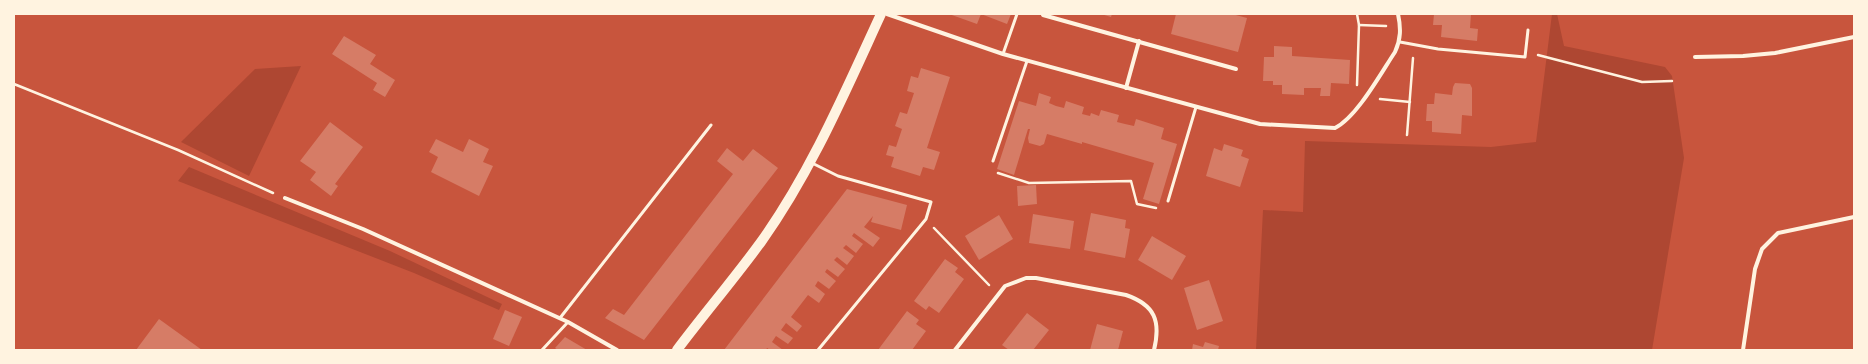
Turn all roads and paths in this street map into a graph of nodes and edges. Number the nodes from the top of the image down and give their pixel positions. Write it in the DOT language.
graph roads {
  1 [pos="882,14"];
  2 [pos="886,14"];
  3 [pos="1017,14"];
  4 [pos="1357,14"];
  5 [pos="1398,14"];
  6 [pos="1044,15"];
  7 [pos="1359,25"];
  8 [pos="1401,27"];
  9 [pos="1528,30"];
  10 [pos="1854,37"];
  11 [pos="1138,42"];
  12 [pos="1400,42"];
  13 [pos="1414,44"];
  14 [pos="1002,54"];
  15 [pos="1526,54"];
  16 [pos="1695,56"];
  17 [pos="1027,61"];
  18 [pos="1236,69"];
  19 [pos="1672,81"];
  20 [pos="14,84"];
  21 [pos="1126,88"];
  22 [pos="1364,98"];
  23 [pos="1410,102"];
  24 [pos="1196,107"];
  25 [pos="1356,110"];
  26 [pos="711,125"];
  27 [pos="1407,135"];
  28 [pos="993,160"];
  29 [pos="810,163"];
  30 [pos="285,198"];
  31 [pos="1168,201"];
  32 [pos="1854,217"];
  33 [pos="926,219"];
  34 [pos="998,293"];
  35 [pos="560,318"];
  36 [pos="568,322"];
  37 [pos="542,350"];
  38 [pos="617,350"];
  39 [pos="676,350"];
  40 [pos="818,350"];
  41 [pos="955,350"];
  42 [pos="1154,350"];
  43 [pos="1743,350"];
  1 -- 29 [label="main road"];
  2 -- 14 [label="street"];
  3 -- 14 [label="lane"];
  4 -- 7 [label="path"];
  5 -- 8 [label="street"];
  6 -- 11 [label="street"];
  7 -- 8 [label="path"];
  7 -- 25 [label="path"];
  8 -- 12 [label="street"];
  9 -- 15 [label="lane"];
  10 -- 16 [label="street"];
  11 -- 18 [label="street"];
  11 -- 21 [label="street"];
  12 -- 13 [label="lane"];
  12 -- 22 [label="street"];
  13 -- 15 [label="lane"];
  13 -- 23 [label="path"];
  14 -- 17 [label="street"];
  15 -- 19 [label="path"];
  17 -- 21 [label="street"];
  17 -- 28 [label="lane"];
  20 -- 30 [label="path"];
  21 -- 24 [label="street"];
  22 -- 23 [label="path"];
  22 -- 25 [label="street"];
  23 -- 27 [label="path"];
  24 -- 25 [label="street"];
  24 -- 31 [label="lane"];
  26 -- 35 [label="lane"];
  28 -- 31 [label="path"];
  29 -- 33 [label="lane"];
  29 -- 39 [label="main road"];
  30 -- 35 [label="street"];
  32 -- 43 [label="street"];
  33 -- 34 [label="path"];
  33 -- 40 [label="lane"];
  34 -- 41 [label="street"];
  34 -- 42 [label="street"];
  35 -- 36 [label="street"];
  36 -- 37 [label="lane"];
  36 -- 38 [label="street"];
}
